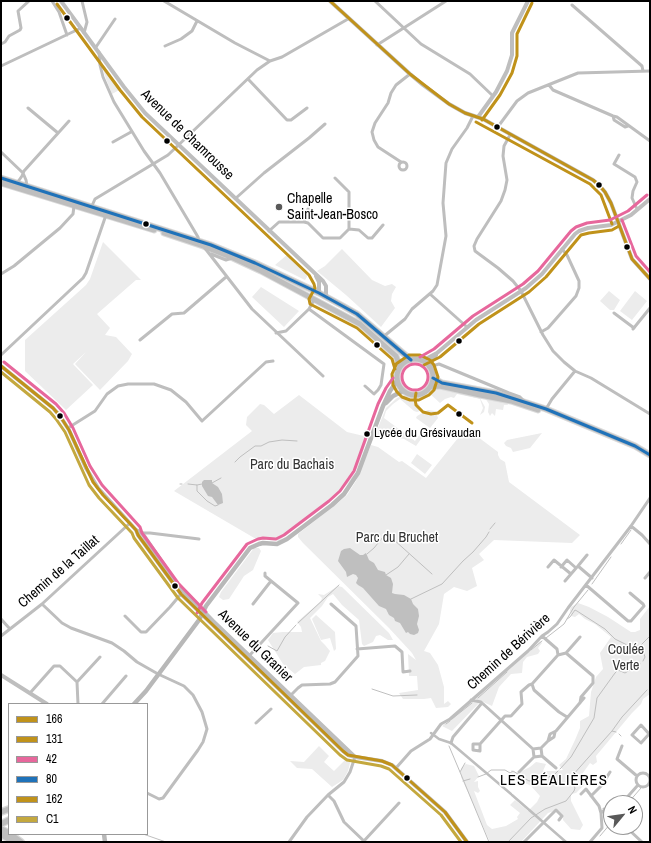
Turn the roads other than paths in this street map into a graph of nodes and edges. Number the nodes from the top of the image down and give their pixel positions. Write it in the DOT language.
graph roads {
  1 [pos="29,1"];
  2 [pos="52,1"];
  3 [pos="61,1"];
  4 [pos="82,1"];
  5 [pos="164,1"];
  6 [pos="330,1"];
  7 [pos="375,1"];
  8 [pos="446,1"];
  9 [pos="528,1"];
  10 [pos="572,5"];
  11 [pos="115,19"];
  12 [pos="348,19"];
  13 [pos="197,21"];
  14 [pos="81,28"];
  15 [pos="403,28"];
  16 [pos="84,33"];
  17 [pos="67,35"];
  18 [pos="1,44"];
  19 [pos="377,45"];
  20 [pos="166,46"];
  21 [pos="96,47"];
  22 [pos="99,52"];
  23 [pos="270,61"];
  24 [pos="1,66"];
  25 [pos="643,71"];
  26 [pos="650,71"];
  27 [pos="410,74"];
  28 [pos="248,79"];
  29 [pos="549,85"];
  30 [pos="493,96"];
  31 [pos="28,108"];
  32 [pos="306,108"];
  33 [pos="476,117"];
  34 [pos="69,122"];
  35 [pos="325,124"];
  36 [pos="497,128"];
  37 [pos="132,132"];
  38 [pos="58,133"];
  39 [pos="510,135"];
  40 [pos="650,141"];
  41 [pos="113,142"];
  42 [pos="179,144"];
  43 [pos="1,152"];
  44 [pos="619,156"];
  45 [pos="401,162"];
  46 [pos="153,164"];
  47 [pos="23,173"];
  48 [pos="1,178"];
  49 [pos="335,178"];
  50 [pos="1,183"];
  51 [pos="16,183"];
  52 [pos="26,188"];
  53 [pos="236,198"];
  54 [pos="650,199"];
  55 [pos="74,206"];
  56 [pos="91,209"];
  57 [pos="308,209"];
  58 [pos="637,209"];
  59 [pos="106,213"];
  60 [pos="304,222"];
  61 [pos="617,222"];
  62 [pos="383,225"];
  63 [pos="349,229"];
  64 [pos="269,230"];
  65 [pos="199,241"];
  66 [pos="203,246"];
  67 [pos="562,249"];
  68 [pos="210,254"];
  69 [pos="233,258"];
  70 [pos="314,272"];
  71 [pos="1,274"];
  72 [pos="226,277"];
  73 [pos="650,279"];
  74 [pos="521,291"];
  75 [pos="319,293"];
  76 [pos="430,294"];
  77 [pos="326,296"];
  78 [pos="317,301"];
  79 [pos="310,308"];
  80 [pos="650,308"];
  81 [pos="614,313"];
  82 [pos="468,327"];
  83 [pos="541,332"];
  84 [pos="276,333"];
  85 [pos="383,337"];
  86 [pos="140,340"];
  87 [pos="437,353"];
  88 [pos="1,355"];
  89 [pos="411,360"];
  90 [pos="274,361"];
  91 [pos="422,361"];
  92 [pos="439,364"];
  93 [pos="1,366"];
  94 [pos="400,367"];
  95 [pos="429,367"];
  96 [pos="575,371"];
  97 [pos="323,376"];
  98 [pos="433,378"];
  99 [pos="397,381"];
  100 [pos="365,386"];
  101 [pos="430,387"];
  102 [pos="403,391"];
  103 [pos="526,402"];
  104 [pos="383,406"];
  105 [pos="546,409"];
  106 [pos="650,414"];
  107 [pos="558,415"];
  108 [pos="68,428"];
  109 [pos="650,455"];
  110 [pos="649,500"];
  111 [pos="130,524"];
  112 [pos="631,526"];
  113 [pos="140,534"];
  114 [pos="199,539"];
  115 [pos="650,544"];
  116 [pos="587,555"];
  117 [pos="548,567"];
  118 [pos="562,567"];
  119 [pos="577,567"];
  120 [pos="650,572"];
  121 [pos="265,574"];
  122 [pos="571,574"];
  123 [pos="592,578"];
  124 [pos="645,578"];
  125 [pos="271,581"];
  126 [pos="565,581"];
  127 [pos="586,586"];
  128 [pos="182,592"];
  129 [pos="630,593"];
  130 [pos="42,604"];
  131 [pos="253,604"];
  132 [pos="331,604"];
  133 [pos="203,613"];
  134 [pos="125,616"];
  135 [pos="1,619"];
  136 [pos="10,628"];
  137 [pos="1,636"];
  138 [pos="542,636"];
  139 [pos="580,637"];
  140 [pos="357,649"];
  141 [pos="566,653"];
  142 [pos="558,654"];
  143 [pos="100,657"];
  144 [pos="248,657"];
  145 [pos="410,671"];
  146 [pos="158,674"];
  147 [pos="1,675"];
  148 [pos="126,676"];
  149 [pos="77,682"];
  150 [pos="532,684"];
  151 [pos="30,693"];
  152 [pos="289,697"];
  153 [pos="584,698"];
  154 [pos="471,700"];
  155 [pos="45,703"];
  156 [pos="78,703"];
  157 [pos="103,703"];
  158 [pos="135,703"];
  159 [pos="482,703"];
  160 [pos="580,703"];
  161 [pos="271,709"];
  162 [pos="567,717"];
  163 [pos="502,720"];
  164 [pos="256,723"];
  165 [pos="432,734"];
  166 [pos="649,735"];
  167 [pos="451,743"];
  168 [pos="480,744"];
  169 [pos="622,746"];
  170 [pos="542,748"];
  171 [pos="533,749"];
  172 [pos="542,756"];
  173 [pos="355,757"];
  174 [pos="534,757"];
  175 [pos="396,768"];
  176 [pos="556,768"];
  177 [pos="519,772"];
  178 [pos="610,772"];
  179 [pos="649,774"];
  180 [pos="637,776"];
  181 [pos="638,785"];
  182 [pos="649,785"];
  183 [pos="148,794"];
  184 [pos="581,794"];
  185 [pos="328,795"];
  186 [pos="629,795"];
  187 [pos="591,796"];
  188 [pos="398,803"];
  189 [pos="603,810"];
  190 [pos="601,813"];
  191 [pos="559,820"];
  192 [pos="544,823"];
  193 [pos="1,834"];
  194 [pos="10,835"];
  195 [pos="635,835"];
  196 [pos="13,842"];
  197 [pos="20,842"];
  198 [pos="289,842"];
  199 [pos="364,842"];
  200 [pos="467,842"];
  201 [pos="524,842"];
  202 [pos="566,842"];
  203 [pos="590,842"];
  204 [pos="642,842"];
  1 -- 18 [label="street"];
  2 -- 17 [label="street"];
  3 -- 14 [label="street, Avenue de Chamrousse"];
  4 -- 16 [label="street"];
  5 -- 13 [label="street"];
  6 -- 12 [label="street"];
  7 -- 15 [label="street"];
  8 -- 15 [label="street"];
  9 -- 30 [label="street"];
  10 -- 25 [label="street"];
  11 -- 21 [label="street"];
  12 -- 19 [label="street"];
  12 -- 23 [label="street"];
  13 -- 20 [label="street"];
  13 -- 23 [label="street"];
  14 -- 16 [label="street, Avenue de Chamrousse"];
  14 -- 17 [label="street"];
  15 -- 19 [label="street"];
  15 -- 30 [label="street"];
  16 -- 21 [label="street, Avenue de Chamrousse"];
  17 -- 24 [label="street"];
  19 -- 27 [label="street"];
  21 -- 22 [label="street, Avenue de Chamrousse"];
  22 -- 37 [label="street"];
  22 -- 42 [label="street, Avenue de Chamrousse"];
  23 -- 28 [label="street"];
  25 -- 26 [label="street"];
  25 -- 29 [label="street"];
  27 -- 33 [label="street"];
  27 -- 45 [label="street"];
  28 -- 32 [label="street"];
  28 -- 42 [label="street"];
  29 -- 36 [label="street"];
  29 -- 40 [label="street"];
  30 -- 33 [label="street"];
  31 -- 38 [label="street"];
  33 -- 36 [label="street"];
  33 -- 76 [label="street"];
  34 -- 38 [label="street"];
  35 -- 53 [label="street"];
  36 -- 39 [label="street"];
  37 -- 41 [label="street"];
  37 -- 46 [label="street"];
  38 -- 47 [label="street"];
  39 -- 61 [label="street"];
  39 -- 74 [label="street"];
  42 -- 46 [label="street"];
  42 -- 53 [label="street, Avenue de Chamrousse"];
  43 -- 47 [label="street"];
  44 -- 58 [label="street"];
  46 -- 56 [label="street"];
  46 -- 65 [label="street"];
  47 -- 51 [label="street"];
  47 -- 52 [label="street"];
  48 -- 51 [label="main road"];
  49 -- 63 [label="street"];
  50 -- 52 [label="main road"];
  51 -- 52 [label="main road"];
  52 -- 55 [label="main road"];
  52 -- 56 [label="main road"];
  53 -- 64 [label="street, Avenue de Chamrousse"];
  54 -- 58 [label="street"];
  55 -- 56 [label="main road"];
  55 -- 71 [label="street"];
  56 -- 59 [label="main road"];
  57 -- 60 [label="street"];
  58 -- 61 [label="street"];
  59 -- 65 [label="main road"];
  59 -- 66 [label="main road"];
  59 -- 88 [label="street"];
  60 -- 63 [label="street"];
  60 -- 64 [label="street"];
  61 -- 67 [label="street"];
  61 -- 73 [label="street"];
  62 -- 63 [label="street"];
  64 -- 70 [label="street, Avenue de Chamrousse"];
  65 -- 75 [label="main road"];
  66 -- 68 [label="street"];
  66 -- 69 [label="main road"];
  67 -- 74 [label="street"];
  67 -- 83 [label="street"];
  68 -- 69 [label="street"];
  68 -- 72 [label="street"];
  69 -- 78 [label="main road"];
  70 -- 75 [label="street"];
  70 -- 77 [label="street, Avenue de Chamrousse"];
  72 -- 84 [label="street"];
  72 -- 86 [label="street"];
  74 -- 82 [label="street"];
  74 -- 83 [label="street"];
  75 -- 77 [label="main road"];
  75 -- 78 [label="main road"];
  76 -- 82 [label="street"];
  76 -- 85 [label="street"];
  77 -- 78 [label="main road"];
  77 -- 85 [label="main road"];
  78 -- 79 [label="street"];
  78 -- 94 [label="main road"];
  79 -- 84 [label="street"];
  79 -- 100 [label="street"];
  80 -- 81 [label="street"];
  82 -- 87 [label="street"];
  83 -- 96 [label="street"];
  84 -- 97 [label="street"];
  85 -- 89 [label="main road"];
  87 -- 91 [label="street"];
  87 -- 92 [label="street"];
  87 -- 95 [label="street"];
  89 -- 91 [label="main road"];
  89 -- 94 [label="main road"];
  90 -- 108 [label="street"];
  91 -- 95 [label="main road"];
  92 -- 95 [label="street"];
  92 -- 103 [label="street"];
  93 -- 108 [label="street"];
  94 -- 99 [label="main road"];
  95 -- 98 [label="main road"];
  96 -- 105 [label="street"];
  96 -- 106 [label="street"];
  98 -- 101 [label="main road"];
  98 -- 103 [label="main road"];
  99 -- 102 [label="main road"];
  99 -- 104 [label="main road"];
  101 -- 102 [label="main road"];
  101 -- 107 [label="main road"];
  102 -- 104 [label="main road"];
  103 -- 105 [label="main road"];
  104 -- 133 [label="main road"];
  105 -- 107 [label="main road"];
  107 -- 109 [label="main road"];
  108 -- 111 [label="street"];
  110 -- 112 [label="street, Chemin de Bérivière"];
  111 -- 113 [label="street, Avenue du Granier"];
  111 -- 130 [label="street, Chemin de la Taillat"];
  112 -- 115 [label="street"];
  112 -- 123 [label="street, Chemin de Bérivière"];
  113 -- 114 [label="street"];
  113 -- 128 [label="street, Avenue du Granier"];
  116 -- 119 [label="street"];
  117 -- 118 [label="street"];
  118 -- 119 [label="street"];
  118 -- 122 [label="street"];
  119 -- 122 [label="street"];
  119 -- 123 [label="street"];
  120 -- 124 [label="street"];
  121 -- 125 [label="street"];
  122 -- 126 [label="street"];
  123 -- 127 [label="street, Chemin de Bérivière"];
  125 -- 131 [label="street"];
  125 -- 144 [label="street"];
  127 -- 129 [label="street"];
  127 -- 138 [label="street, Chemin de Bérivière"];
  128 -- 133 [label="street, Avenue du Granier"];
  128 -- 134 [label="street"];
  130 -- 136 [label="street, Chemin de la Taillat"];
  130 -- 146 [label="street"];
  132 -- 140 [label="street"];
  133 -- 144 [label="street, Avenue du Granier"];
  133 -- 146 [label="main road"];
  135 -- 136 [label="street"];
  136 -- 137 [label="street, Chemin de la Taillat"];
  138 -- 142 [label="street"];
  138 -- 154 [label="street, Chemin de Bérivière"];
  139 -- 141 [label="street"];
  140 -- 145 [label="street"];
  140 -- 152 [label="street"];
  141 -- 142 [label="street"];
  141 -- 160 [label="street"];
  142 -- 150 [label="street"];
  143 -- 149 [label="street"];
  144 -- 152 [label="street, Avenue du Granier"];
  146 -- 158 [label="main road"];
  146 -- 183 [label="street"];
  147 -- 151 [label="street"];
  148 -- 157 [label="street"];
  149 -- 151 [label="street"];
  149 -- 156 [label="street"];
  150 -- 162 [label="street"];
  150 -- 163 [label="street"];
  151 -- 155 [label="street"];
  152 -- 173 [label="street, Avenue du Granier"];
  153 -- 160 [label="street"];
  154 -- 159 [label="street"];
  154 -- 165 [label="street, Chemin de Bérivière"];
  159 -- 163 [label="street"];
  159 -- 167 [label="street"];
  160 -- 162 [label="street"];
  161 -- 164 [label="street"];
  162 -- 170 [label="street"];
  163 -- 168 [label="street"];
  163 -- 171 [label="street"];
  165 -- 167 [label="street"];
  165 -- 175 [label="street, Chemin de Bérivière"];
  166 -- 166 [label="street"];
  167 -- 192 [label="street"];
  169 -- 180 [label="street"];
  170 -- 171 [label="street"];
  170 -- 172 [label="street"];
  171 -- 174 [label="street"];
  172 -- 174 [label="street"];
  172 -- 176 [label="street"];
  173 -- 175 [label="street"];
  173 -- 185 [label="street"];
  174 -- 177 [label="street"];
  175 -- 200 [label="street"];
  178 -- 187 [label="street"];
  179 -- 180 [label="street"];
  179 -- 182 [label="street"];
  180 -- 181 [label="street"];
  181 -- 182 [label="street"];
  181 -- 186 [label="street"];
  184 -- 187 [label="street"];
  185 -- 198 [label="street"];
  185 -- 199 [label="street"];
  187 -- 190 [label="street"];
  188 -- 199 [label="street"];
  189 -- 190 [label="street"];
  190 -- 203 [label="street"];
  191 -- 192 [label="street"];
  192 -- 201 [label="street"];
  192 -- 202 [label="street"];
  193 -- 196 [label="highway"];
  194 -- 197 [label="highway"];
  195 -- 204 [label="street"];
}
